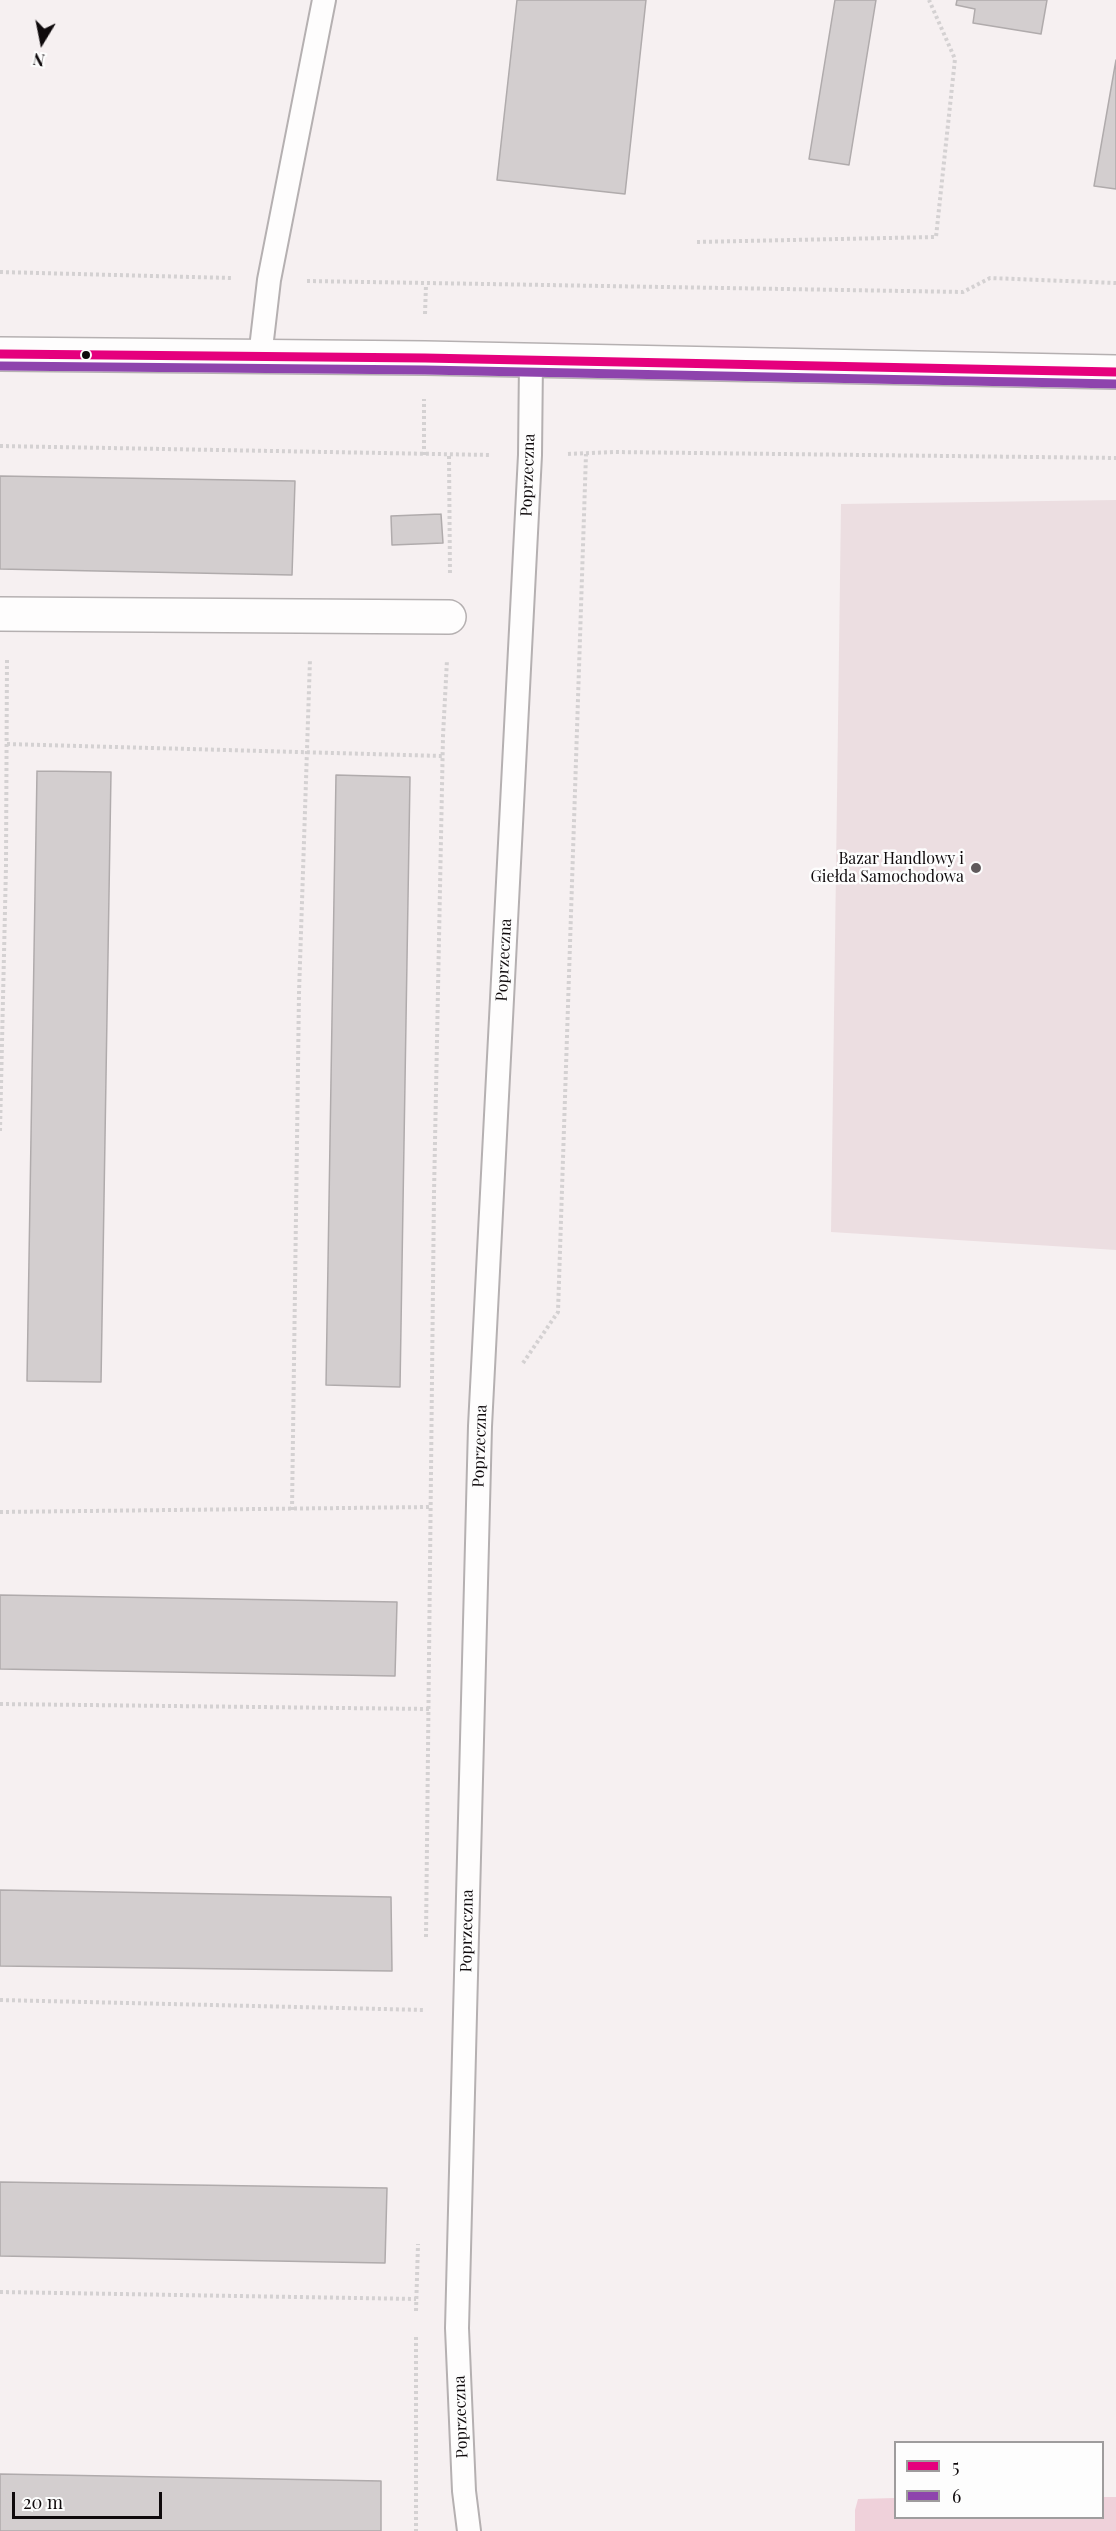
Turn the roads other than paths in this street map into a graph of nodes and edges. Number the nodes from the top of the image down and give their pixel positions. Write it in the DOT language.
graph roads {
  1 [pos="324,0"];
  2 [pos="0,354"];
  3 [pos="260,357"];
  4 [pos="531,361"];
  5 [pos="1116,372"];
  6 [pos="4,614"];
  7 [pos="449,617"];
  8 [pos="469,2531"];
  1 -- 3 [label="lane"];
  2 -- 3 [label="street"];
  3 -- 4 [label="street"];
  4 -- 5 [label="street"];
  4 -- 8 [label="lane, Poprzeczna"];
  6 -- 7 [label="street"];
}
